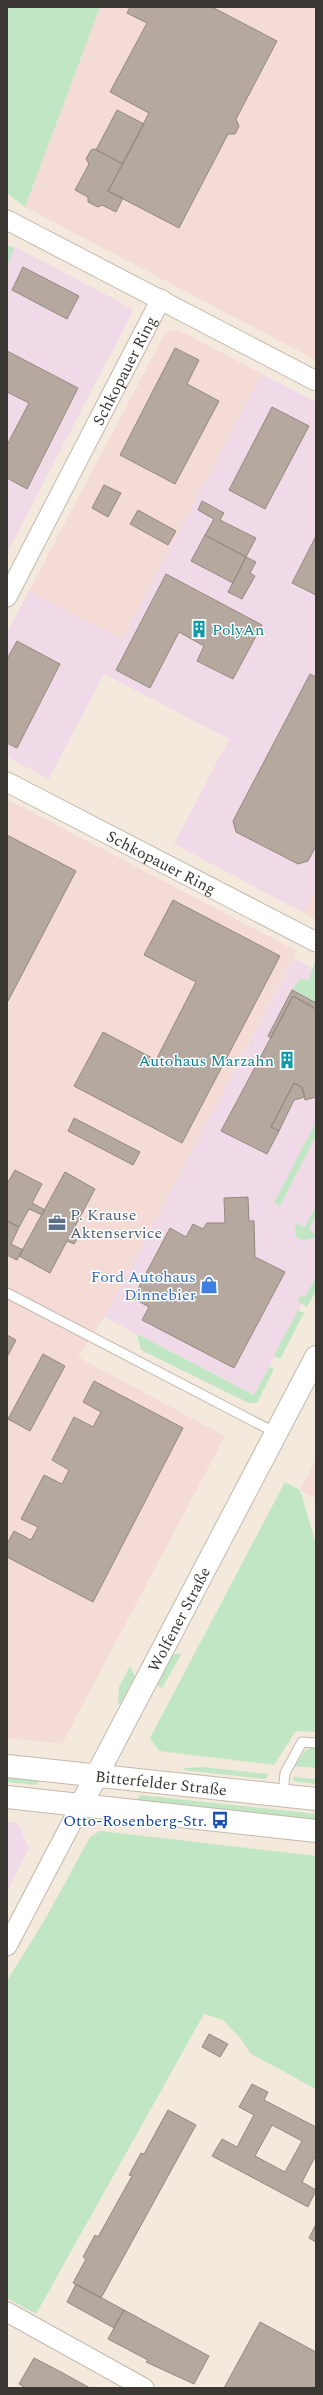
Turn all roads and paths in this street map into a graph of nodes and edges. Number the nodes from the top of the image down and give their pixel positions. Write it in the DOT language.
graph roads {
  1 [pos="7,220"];
  2 [pos="161,299"];
  3 [pos="316,381"];
  4 [pos="7,597"];
  5 [pos="7,782"];
  6 [pos="316,942"];
  7 [pos="7,1292"];
  8 [pos="316,1357"];
  9 [pos="276,1433"];
  10 [pos="316,1742"];
  11 [pos="7,1766"];
  12 [pos="96,1775"];
  13 [pos="283,1795"];
  14 [pos="7,1797"];
  15 [pos="316,1799"];
  16 [pos="81,1805"];
  17 [pos="316,1831"];
  18 [pos="7,1946"];
  19 [pos="7,2312"];
  20 [pos="144,2388"];
  1 -- 2 [label="street"];
  2 -- 3 [label="street, Schkopauer Ring"];
  2 -- 4 [label="street, Schkopauer Ring"];
  5 -- 6 [label="street, Schkopauer Ring"];
  7 -- 9 [label="lane"];
  8 -- 9 [label="main road, Wolfener Straße"];
  9 -- 12 [label="main road, Wolfener Straße"];
  10 -- 13 [label="lane"];
  11 -- 12 [label="main road, Bitterfelder Straße"];
  12 -- 13 [label="main road, Bitterfelder Straße"];
  12 -- 16 [label="main road, Wolfener Straße"];
  13 -- 15 [label="main road, Bitterfelder Straße"];
  14 -- 16 [label="main road, Bitterfelder Straße"];
  16 -- 17 [label="main road, Bitterfelder Straße"];
  16 -- 18 [label="street"];
  19 -- 20 [label="street"];
}
